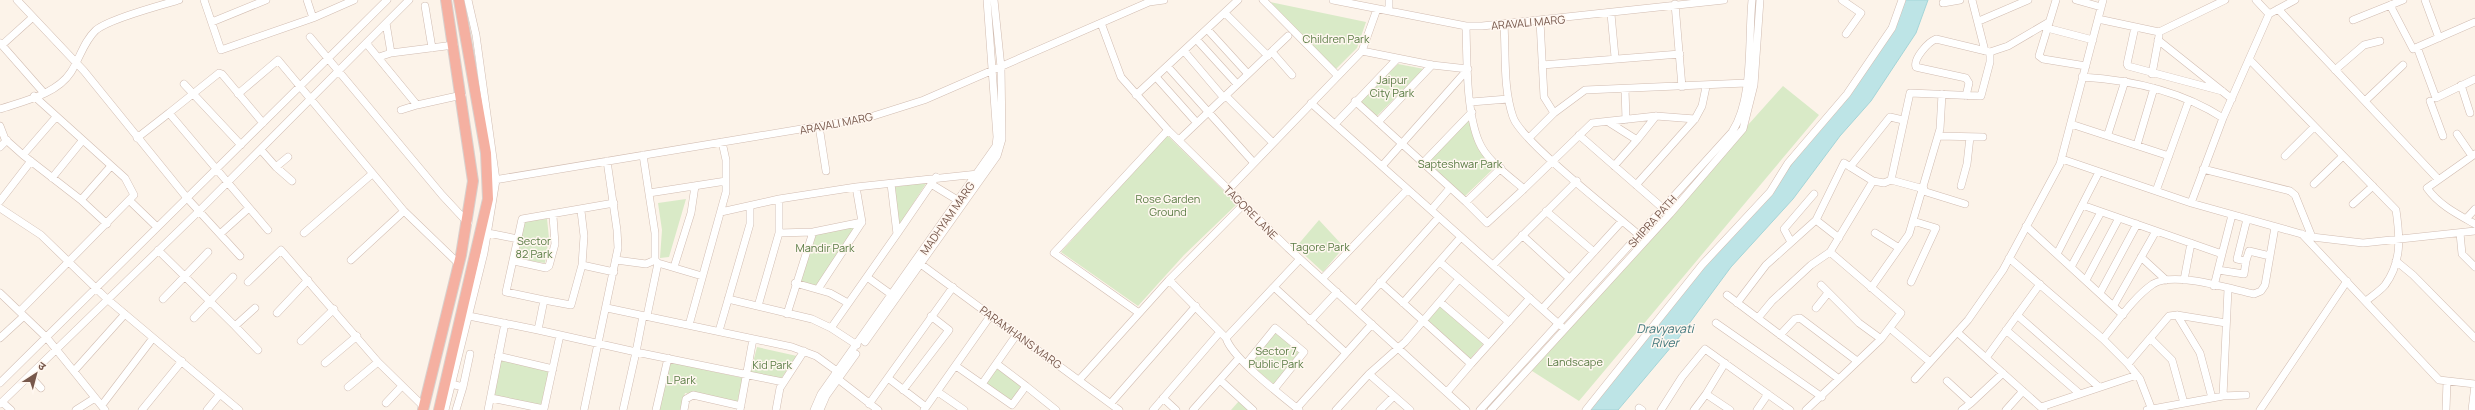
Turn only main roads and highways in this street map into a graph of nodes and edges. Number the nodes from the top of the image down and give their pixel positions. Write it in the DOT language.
graph roads {
  1 [pos="446,0"];
  2 [pos="459,0"];
  3 [pos="423,408"];
  4 [pos="439,410"];
  1 -- 3 [label="highway"];
  2 -- 4 [label="highway"];
}
